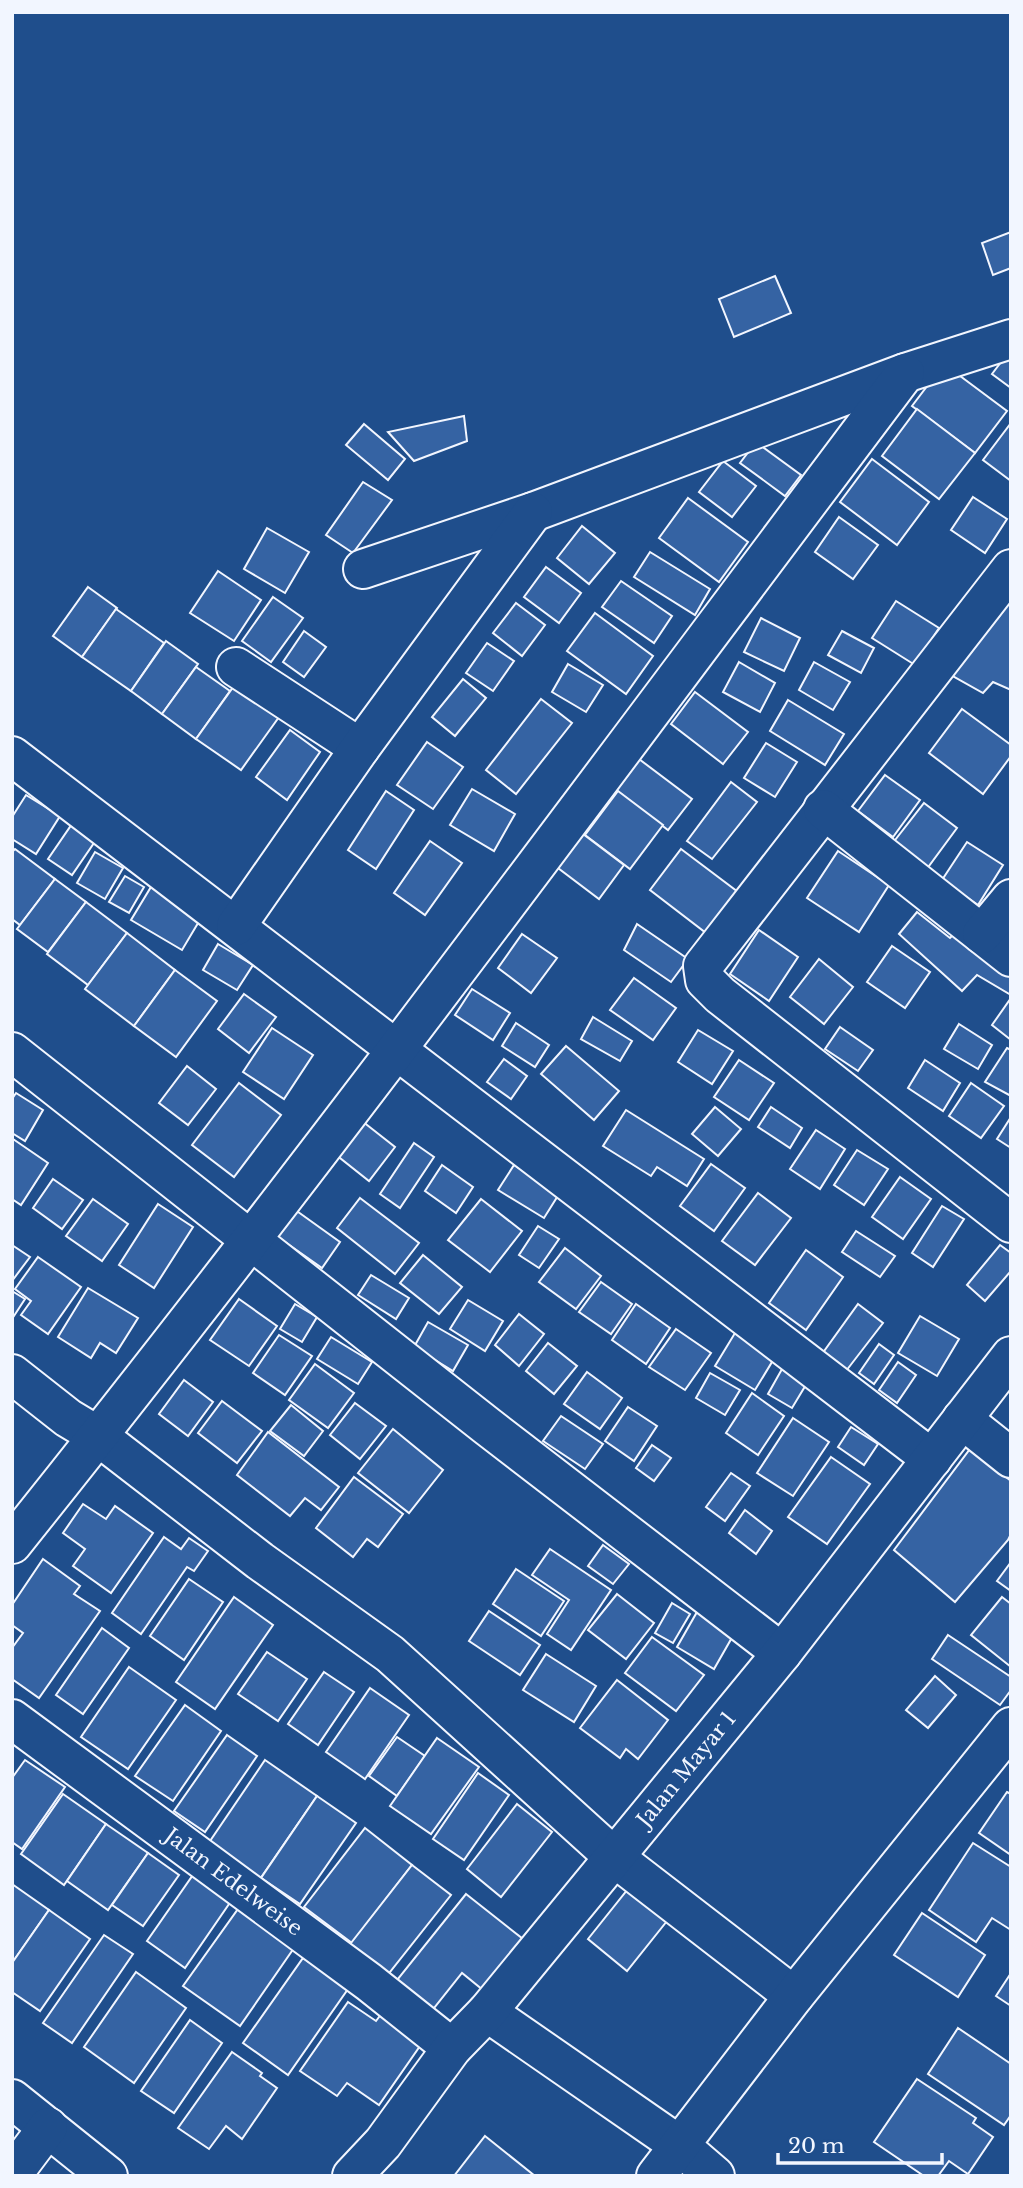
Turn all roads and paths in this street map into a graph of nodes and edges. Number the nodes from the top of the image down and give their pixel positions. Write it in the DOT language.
graph roads {
  1 [pos="1011,339"];
  2 [pos="905,373"];
  3 [pos="533,512"];
  4 [pos="363,569"];
  5 [pos="1011,569"];
  6 [pos="236,667"];
  7 [pos="360,748"];
  8 [pos="12,756"];
  9 [pos="823,809"];
  10 [pos="1011,899"];
  11 [pos="236,926"];
  12 [pos="997,945"];
  13 [pos="396,1049"];
  14 [pos="12,1052"];
  15 [pos="1011,1223"];
  16 [pos="249,1240"];
  17 [pos="1011,1356"];
  18 [pos="12,1374"];
  19 [pos="962,1419"];
  20 [pos="98,1436"];
  21 [pos="1011,1458"];
  22 [pos="932,1459"];
  23 [pos="12,1544"];
  24 [pos="782,1653"];
  25 [pos="12,1719"];
  26 [pos="1011,1727"];
  27 [pos="614,1857"];
  28 [pos="794,1996"];
  29 [pos="487,2012"];
  30 [pos="452,2048"];
  31 [pos="12,2099"];
  32 [pos="48,2127"];
  33 [pos="680,2145"];
  34 [pos="12,2175"];
  35 [pos="108,2176"];
  36 [pos="352,2176"];
  37 [pos="656,2176"];
  38 [pos="715,2176"];
  1 -- 2 [label="street"];
  2 -- 3 [label="street"];
  2 -- 13 [label="street"];
  3 -- 4 [label="street"];
  3 -- 7 [label="street"];
  5 -- 9 [label="street"];
  6 -- 7 [label="street"];
  7 -- 11 [label="street"];
  8 -- 11 [label="street"];
  9 -- 12 [label="street"];
  9 -- 15 [label="street"];
  10 -- 12 [label="street"];
  11 -- 13 [label="street"];
  13 -- 16 [label="street"];
  13 -- 22 [label="street"];
  14 -- 16 [label="street"];
  16 -- 20 [label="street"];
  16 -- 24 [label="street"];
  17 -- 19 [label="street, Jalan Mayar 1"];
  18 -- 20 [label="street"];
  19 -- 21 [label="street"];
  19 -- 22 [label="street, Jalan Mayar 1"];
  20 -- 23 [label="street"];
  20 -- 27 [label="street"];
  22 -- 24 [label="street, Jalan Mayar 1"];
  24 -- 27 [label="street, Jalan Mayar 1"];
  25 -- 30 [label="street, Jalan Edelweise"];
  26 -- 28 [label="street"];
  27 -- 28 [label="street"];
  27 -- 29 [label="street, Jalan Mayar 1"];
  28 -- 33 [label="street"];
  29 -- 30 [label="street, Jalan Mayar 1"];
  29 -- 33 [label="street"];
  30 -- 36 [label="street, Jalan Mayar 1"];
  31 -- 32 [label="street"];
  32 -- 34 [label="street"];
  32 -- 35 [label="street"];
  33 -- 37 [label="street"];
  33 -- 38 [label="street"];
}
